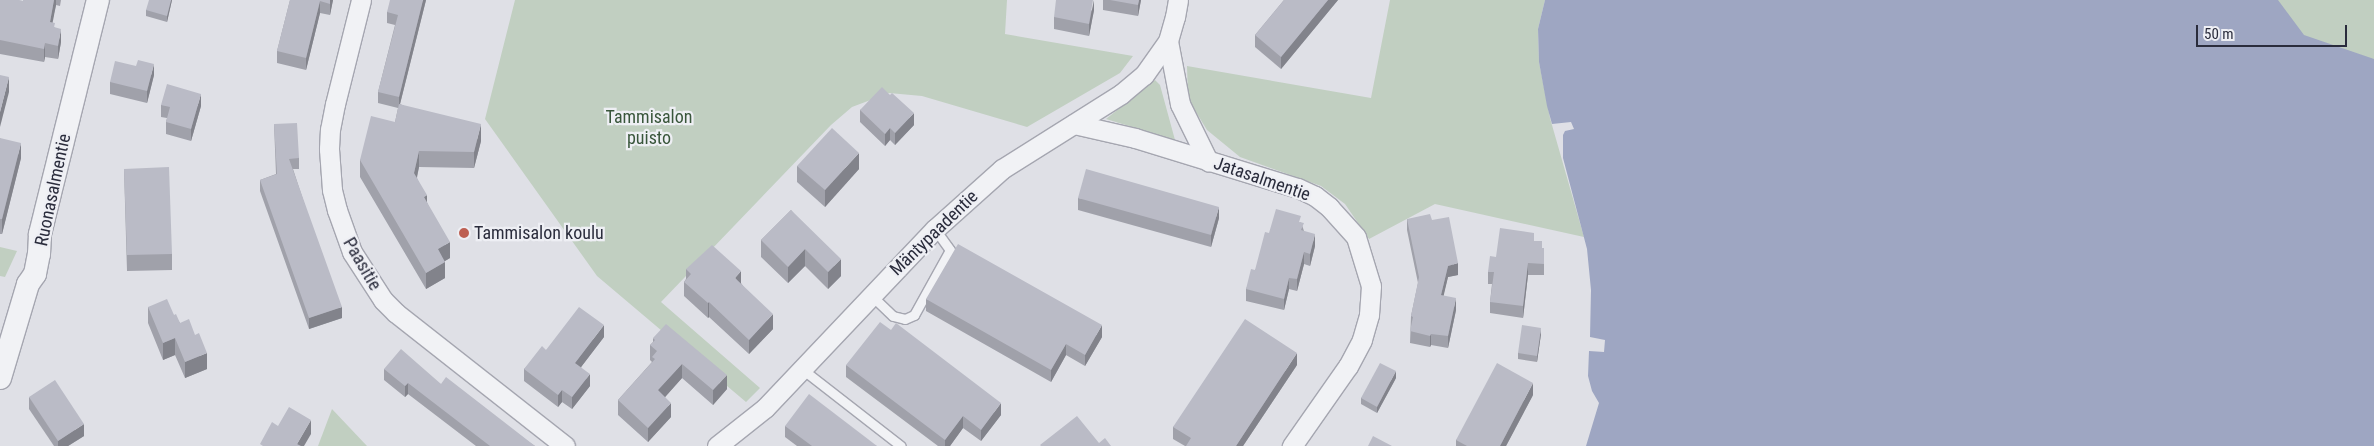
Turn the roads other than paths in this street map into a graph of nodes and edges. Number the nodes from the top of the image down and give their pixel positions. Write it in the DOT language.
graph roads {
  1 [pos="98,0"];
  2 [pos="361,0"];
  3 [pos="1178,0"];
  4 [pos="1168,41"];
  5 [pos="1074,124"];
  6 [pos="1208,161"];
  7 [pos="935,229"];
  8 [pos="871,295"];
  9 [pos="802,369"];
  10 [pos="0,378"];
  11 [pos="566,446"];
  12 [pos="717,446"];
  13 [pos="901,446"];
  14 [pos="1292,446"];
  1 -- 10 [label="street, Ruonasalmentie"];
  2 -- 11 [label="street, Paasitie"];
  3 -- 4 [label="street, Mäntypaadentie"];
  4 -- 5 [label="street, Mäntypaadentie"];
  4 -- 6 [label="street, Mäntypaadentie"];
  5 -- 6 [label="street, Jatasalmentie"];
  5 -- 7 [label="street, Mäntypaadentie"];
  6 -- 14 [label="street, Jatasalmentie"];
  7 -- 8 [label="street, Mäntypaadentie"];
  7 -- 8 [label="lane"];
  8 -- 9 [label="street, Mäntypaadentie"];
  9 -- 12 [label="street, Mäntypaadentie"];
  9 -- 13 [label="lane"];
}
